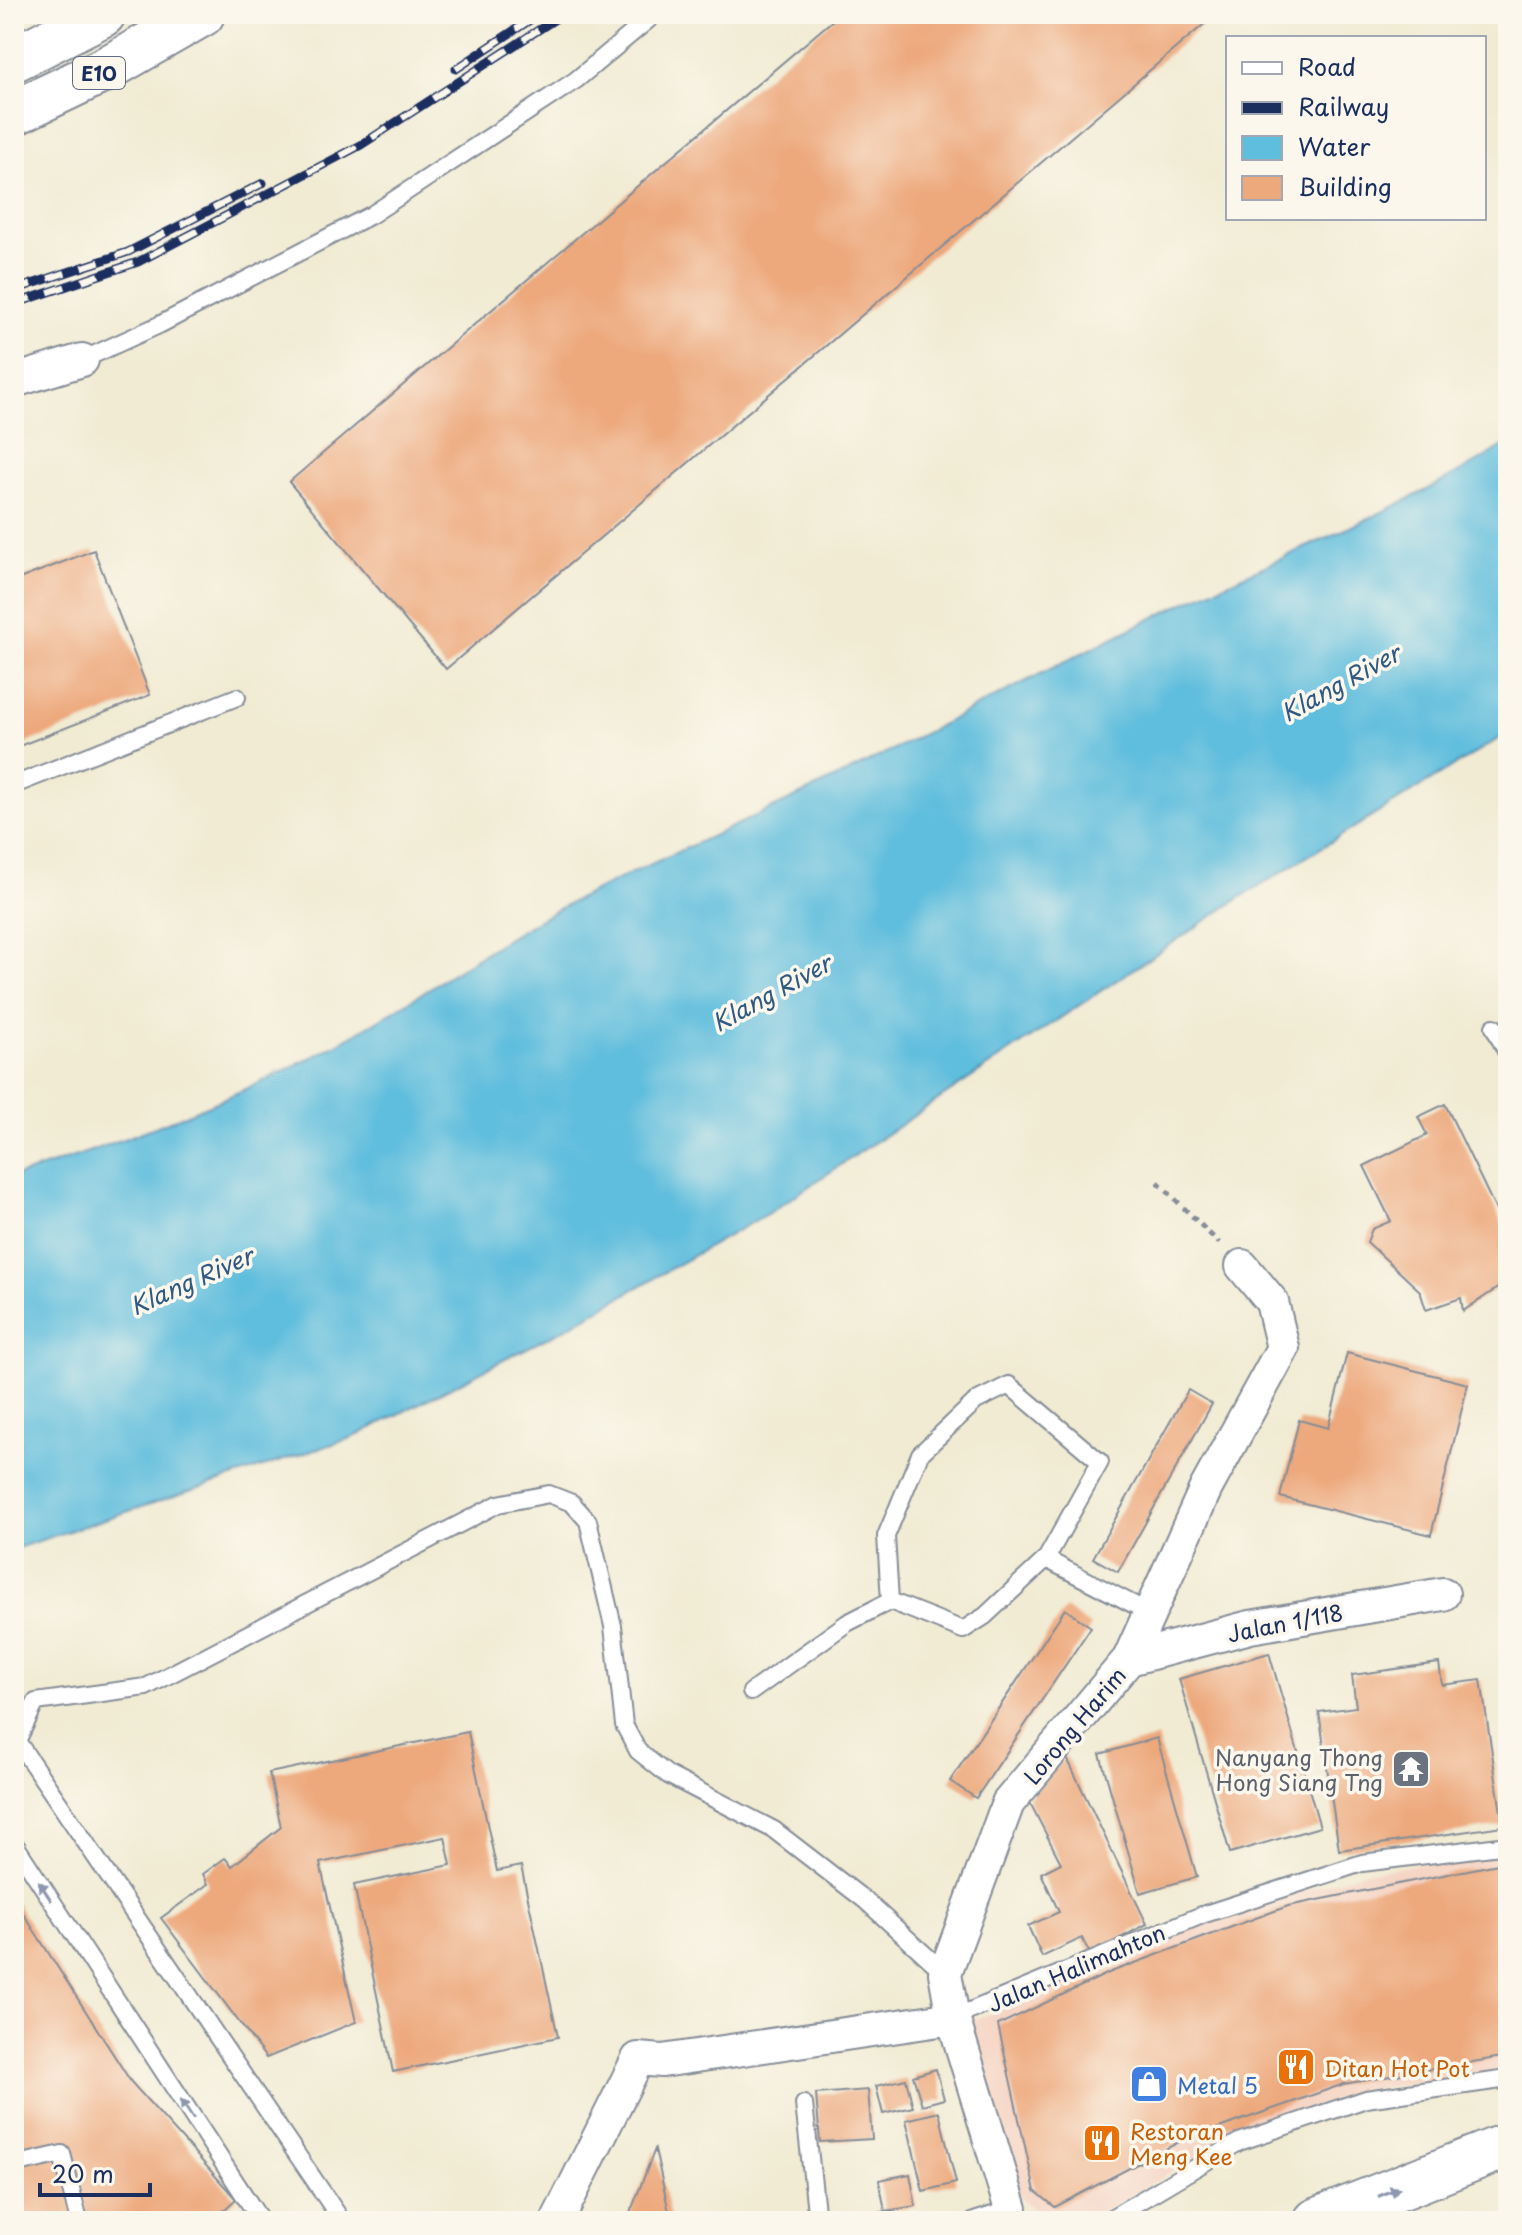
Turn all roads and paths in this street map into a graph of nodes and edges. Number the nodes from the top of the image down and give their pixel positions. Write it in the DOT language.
graph roads {
  1 [pos="103,14"];
  2 [pos="202,14"];
  3 [pos="655,14"];
  4 [pos="14,59"];
  5 [pos="14,113"];
  6 [pos="82,360"];
  7 [pos="14,381"];
  8 [pos="237,697"];
  9 [pos="14,785"];
  10 [pos="1494,1027"];
  11 [pos="1508,1055"];
  12 [pos="1158,1182"];
  13 [pos="1242,1266"];
  14 [pos="1046,1559"];
  15 [pos="1443,1594"];
  16 [pos="890,1601"];
  17 [pos="1150,1613"];
  18 [pos="1129,1659"];
  19 [pos="751,1692"];
  20 [pos="14,1843"];
  21 [pos="1508,1845"];
  22 [pos="945,1973"];
  23 [pos="953,2018"];
  24 [pos="1508,2079"];
  25 [pos="804,2104"];
  26 [pos="1508,2145"];
  27 [pos="14,2165"];
  28 [pos="1015,2217"];
  29 [pos="811,2220"];
  30 [pos="79,2221"];
  31 [pos="261,2221"];
  32 [pos="342,2221"];
  33 [pos="557,2221"];
  34 [pos="892,2221"];
  35 [pos="974,2221"];
  36 [pos="1106,2221"];
  37 [pos="1316,2221"];
  1 -- 4 [label="main road, E10"];
  2 -- 5 [label="main road, E10"];
  3 -- 6 [label="lane"];
  6 -- 7 [label="street"];
  8 -- 9 [label="lane"];
  10 -- 11 [label="lane"];
  12 -- 13 [label="path"];
  13 -- 17 [label="street, Lorong Harim"];
  14 -- 16 [label="lane"];
  14 -- 16 [label="lane"];
  14 -- 17 [label="lane"];
  15 -- 18 [label="street, Jalan 1/118"];
  16 -- 19 [label="lane"];
  17 -- 18 [label="street, Lorong Harim"];
  18 -- 22 [label="street, Lorong Harim"];
  31 -- 20 [label="lane, one-way"];
  21 -- 23 [label="lane, Jalan Halimahton"];
  22 -- 23 [label="street"];
  22 -- 32 [label="lane"];
  23 -- 28 [label="street"];
  23 -- 33 [label="street, Jalan Halimahton"];
  24 -- 36 [label="lane"];
  25 -- 29 [label="lane"];
  37 -- 26 [label="main road, one-way"];
  27 -- 30 [label="lane"];
  28 -- 35 [label="lane"];
  29 -- 34 [label="lane"];
}
